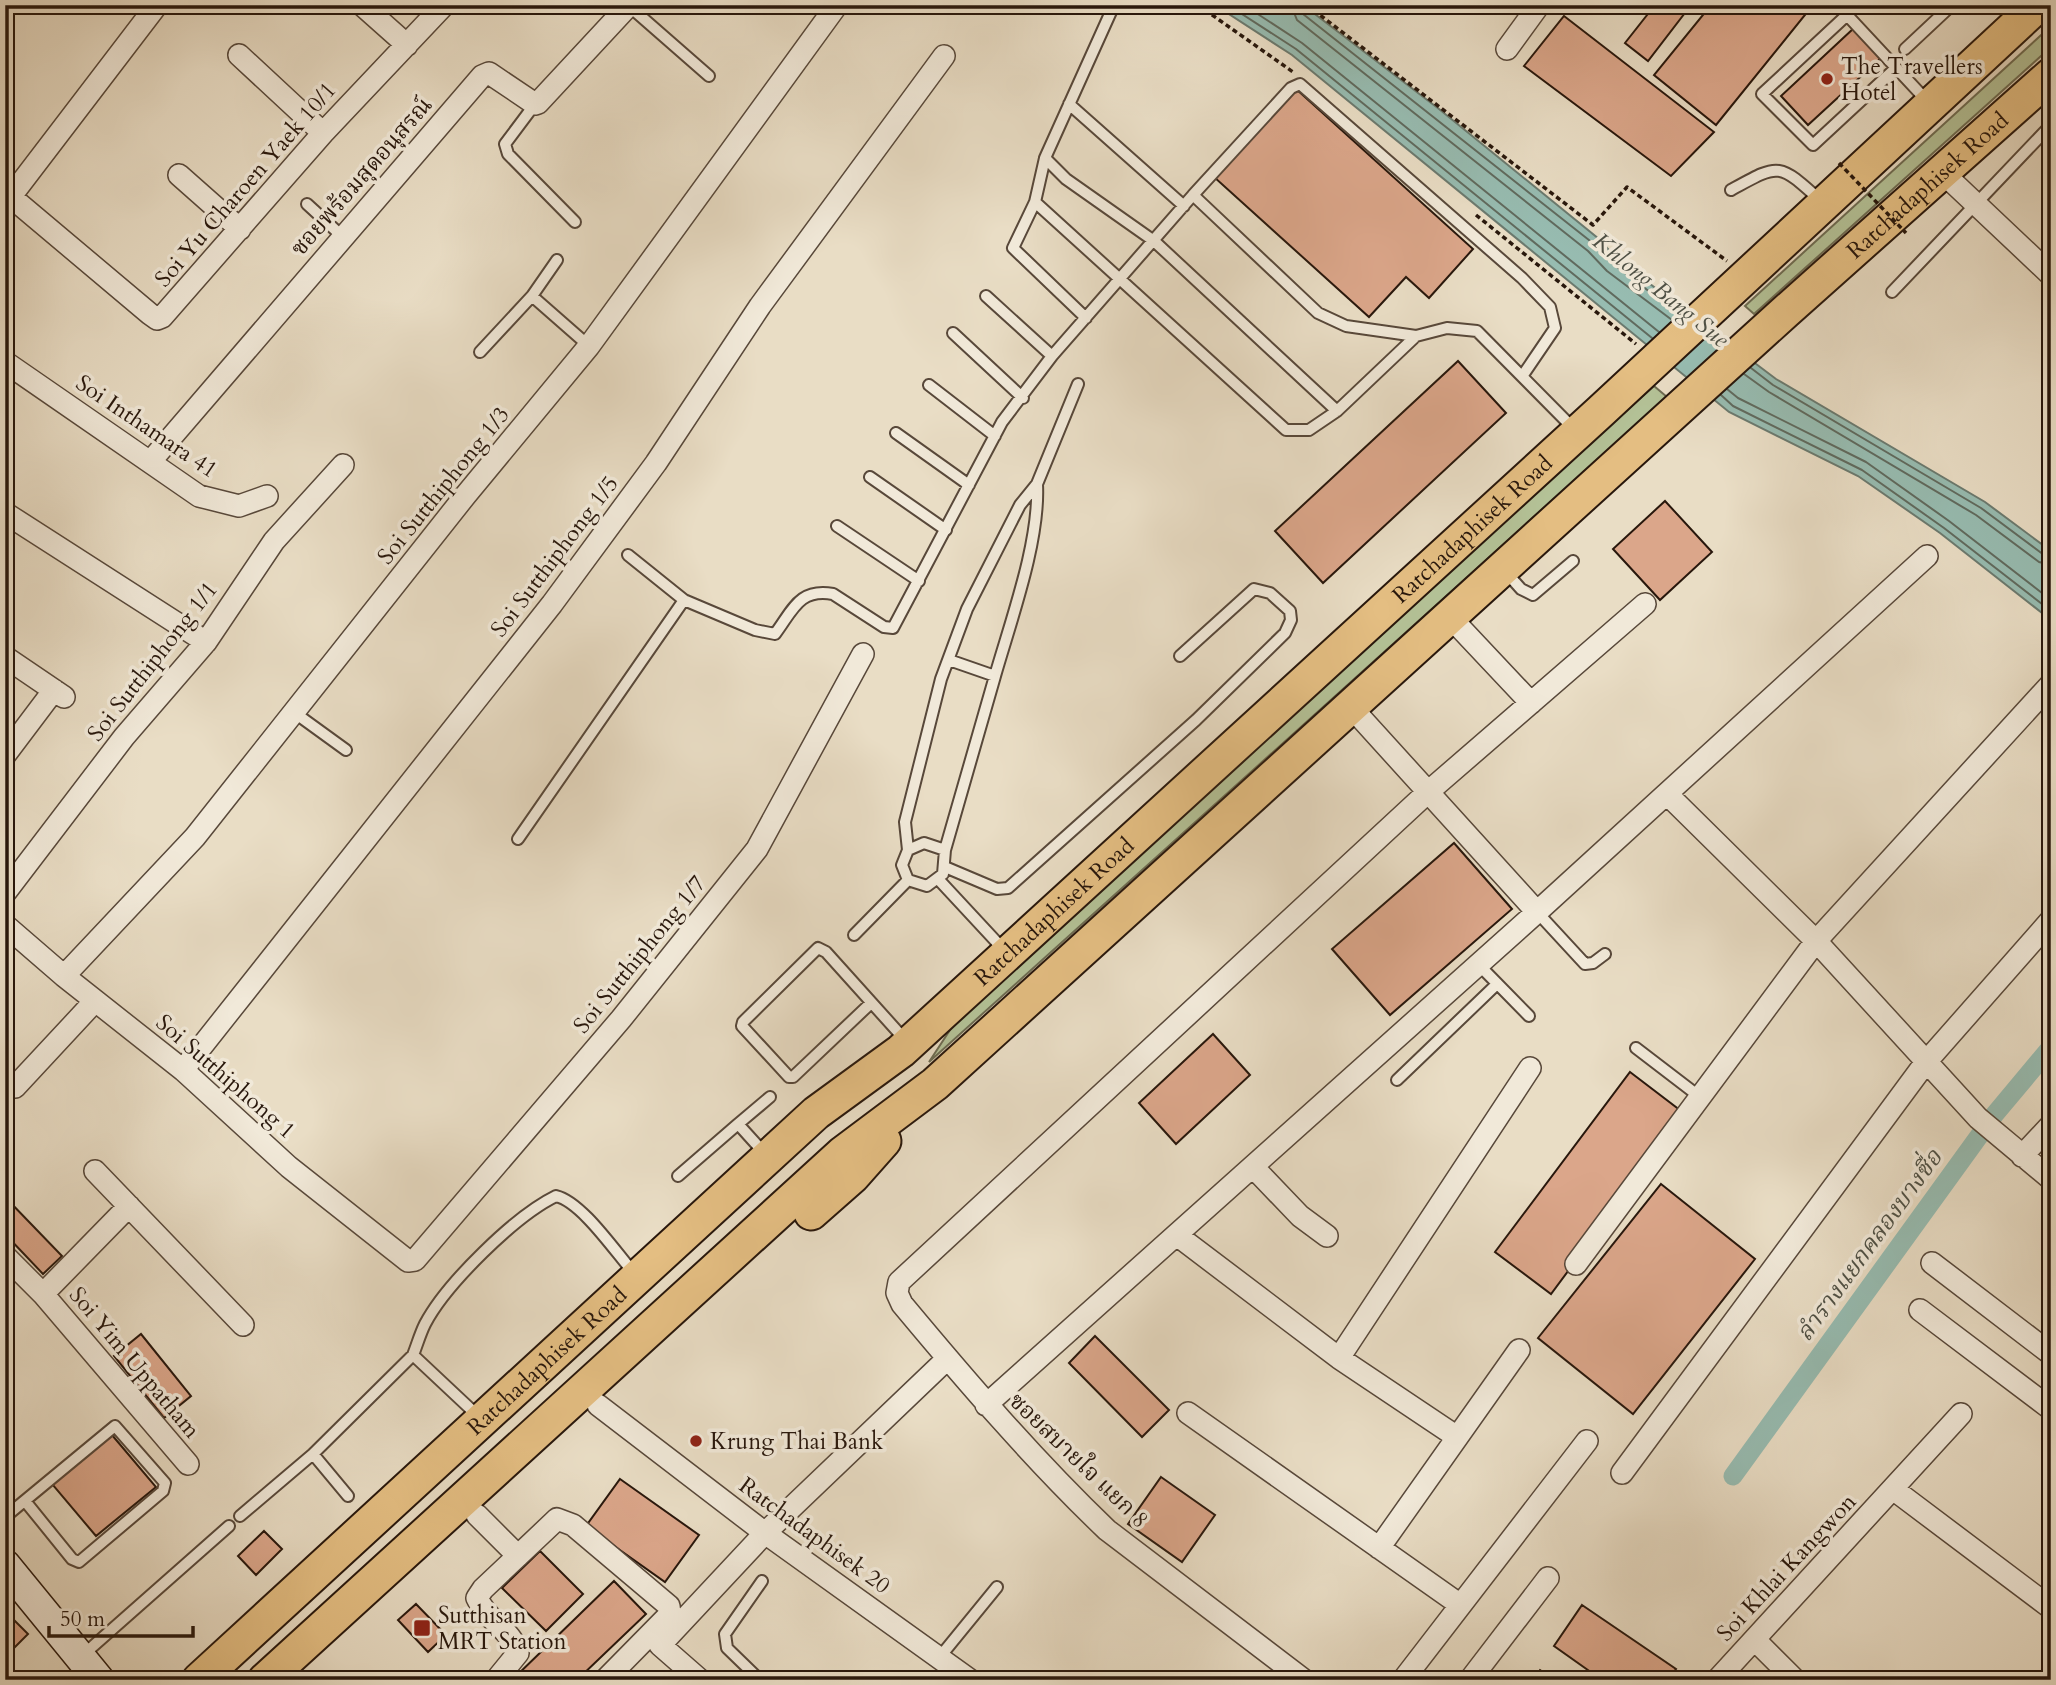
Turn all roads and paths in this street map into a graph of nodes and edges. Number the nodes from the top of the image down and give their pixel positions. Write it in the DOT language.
graph roads {
  1 [pos="157,5"];
  2 [pos="362,5"];
  3 [pos="444,5"];
  4 [pos="629,5"];
  5 [pos="837,5"];
  6 [pos="1114,5"];
  7 [pos="1307,5"];
  8 [pos="1539,5"];
  9 [pos="1952,5"];
  10 [pos="2038,5"];
  11 [pos="407,45"];
  12 [pos="1507,49"];
  13 [pos="1905,49"];
  14 [pos="239,55"];
  15 [pos="944,56"];
  16 [pos="1896,68"];
  17 [pos="2051,75"];
  18 [pos="709,76"];
  19 [pos="535,104"];
  20 [pos="1069,104"];
  21 [pos="1930,104"];
  22 [pos="2051,125"];
  23 [pos="323,133"];
  24 [pos="1045,158"];
  25 [pos="1839,163"];
  26 [pos="1943,173"];
  27 [pos="179,175"];
  28 [pos="1731,190"];
  29 [pos="1193,195"];
  30 [pos="8,201"];
  31 [pos="1035,202"];
  32 [pos="307,204"];
  33 [pos="1823,204"];
  34 [pos="1184,206"];
  35 [pos="1976,206"];
  36 [pos="575,222"];
  37 [pos="240,229"];
  38 [pos="1906,233"];
  39 [pos="343,237"];
  40 [pos="1154,241"];
  41 [pos="558,260"];
  42 [pos="1738,269"];
  43 [pos="2051,275"];
  44 [pos="1118,281"];
  45 [pos="1892,292"];
  46 [pos="532,296"];
  47 [pos="986,296"];
  48 [pos="1086,318"];
  49 [pos="953,332"];
  50 [pos="1416,336"];
  51 [pos="589,346"];
  52 [pos="480,352"];
  53 [pos="1052,356"];
  54 [pos="5,362"];
  55 [pos="1523,375"];
  56 [pos="1078,384"];
  57 [pos="929,386"];
  58 [pos="1023,398"];
  59 [pos="1337,411"];
  60 [pos="896,433"];
  61 [pos="1577,433"];
  62 [pos="995,436"];
  63 [pos="149,462"];
  64 [pos="343,465"];
  65 [pos="870,477"];
  66 [pos="1037,484"];
  67 [pos="969,485"];
  68 [pos="267,496"];
  69 [pos="5,513"];
  70 [pos="837,526"];
  71 [pos="946,530"];
  72 [pos="628,555"];
  73 [pos="1927,555"];
  74 [pos="1573,561"];
  75 [pos="1503,569"];
  76 [pos="919,581"];
  77 [pos="684,600"];
  78 [pos="1645,604"];
  79 [pos="1450,617"];
  80 [pos="206,642"];
  81 [pos="863,654"];
  82 [pos="1180,656"];
  83 [pos="5,657"];
  84 [pos="949,660"];
  85 [pos="995,676"];
  86 [pos="2051,684"];
  87 [pos="1531,703"];
  88 [pos="1351,707"];
  89 [pos="295,713"];
  90 [pos="346,750"];
  91 [pos="5,755"];
  92 [pos="1428,792"];
  93 [pos="1667,794"];
  94 [pos="518,839"];
  95 [pos="908,850"];
  96 [pos="945,850"];
  97 [pos="945,867"];
  98 [pos="908,880"];
  99 [pos="939,880"];
  100 [pos="5,893"];
  101 [pos="1538,912"];
  102 [pos="2051,920"];
  103 [pos="5,925"];
  104 [pos="854,935"];
  105 [pos="1816,941"];
  106 [pos="1008,954"];
  107 [pos="1605,954"];
  108 [pos="1479,965"];
  109 [pos="64,976"];
  110 [pos="1497,984"];
  111 [pos="95,1001"];
  112 [pos="871,1003"];
  113 [pos="1529,1016"];
  114 [pos="905,1047"];
  115 [pos="1636,1048"];
  116 [pos="1926,1062"];
  117 [pos="1530,1068"];
  118 [pos="183,1070"];
  119 [pos="1397,1080"];
  120 [pos="935,1084"];
  121 [pos="15,1087"];
  122 [pos="770,1097"];
  123 [pos="1700,1097"];
  124 [pos="737,1124"];
  125 [pos="2051,1125"];
  126 [pos="2022,1156"];
  127 [pos="768,1157"];
  128 [pos="1254,1168"];
  129 [pos="95,1171"];
  130 [pos="678,1176"];
  131 [pos="2051,1179"];
  132 [pos="129,1206"];
  133 [pos="1326,1236"];
  134 [pos="1178,1237"];
  135 [pos="5,1256"];
  136 [pos="415,1260"];
  137 [pos="1932,1263"];
  138 [pos="1576,1264"];
  139 [pos="637,1277"];
  140 [pos="43,1294"];
  141 [pos="1920,1310"];
  142 [pos="243,1325"];
  143 [pos="1519,1350"];
  144 [pos="2051,1354"];
  145 [pos="413,1355"];
  146 [pos="1339,1358"];
  147 [pos="947,1359"];
  148 [pos="598,1405"];
  149 [pos="986,1405"];
  150 [pos="2051,1409"];
  151 [pos="1188,1413"];
  152 [pos="1961,1414"];
  153 [pos="482,1420"];
  154 [pos="1457,1437"];
  155 [pos="1587,1441"];
  156 [pos="313,1454"];
  157 [pos="188,1464"];
  158 [pos="1622,1473"];
  159 [pos="1893,1489"];
  160 [pos="348,1496"];
  161 [pos="25,1501"];
  162 [pos="240,1516"];
  163 [pos="477,1516"];
  164 [pos="5,1517"];
  165 [pos="229,1526"];
  166 [pos="765,1534"];
  167 [pos="1379,1548"];
  168 [pos="518,1556"];
  169 [pos="5,1565"];
  170 [pos="1548,1578"];
  171 [pos="762,1581"];
  172 [pos="997,1587"];
  173 [pos="1459,1604"];
  174 [pos="2051,1608"];
  175 [pos="1755,1640"];
  176 [pos="660,1645"];
  177 [pos="939,1658"];
  178 [pos="90,1669"];
  179 [pos="226,1676"];
  180 [pos="299,1680"];
  181 [pos="496,1680"];
  182 [pos="605,1680"];
  183 [pos="625,1680"];
  184 [pos="699,1680"];
  185 [pos="760,1680"];
  186 [pos="970,1680"];
  187 [pos="1304,1680"];
  188 [pos="1403,1680"];
  189 [pos="1470,1680"];
  190 [pos="1717,1680"];
  191 [pos="1796,1680"];
  1 -- 30 [label="street"];
  2 -- 11 [label="street"];
  3 -- 11 [label="street, Soi Yu Charoen Yaek 10/1"];
  4 -- 18 [label="lane"];
  4 -- 19 [label="street"];
  5 -- 51 [label="street, Soi Sutthiphong 1/3"];
  6 -- 20 [label="lane"];
  7 -- 42 [label="path"];
  8 -- 12 [label="street"];
  9 -- 13 [label="lane"];
  10 -- 21 [label="main road, Ratchadaphisek Road"];
  11 -- 23 [label="street, Soi Yu Charoen Yaek 10/1"];
  14 -- 23 [label="street"];
  15 -- 118 [label="street, Soi Sutthiphong 1/5"];
  16 -- 16 [label="lane"];
  16 -- 21 [label="lane"];
  17 -- 26 [label="main road, Ratchadaphisek Road"];
  19 -- 36 [label="lane"];
  19 -- 39 [label="street, ซอยพร้อมสุดอนุสรณ์"];
  20 -- 24 [label="lane"];
  20 -- 34 [label="lane"];
  21 -- 33 [label="main road, Ratchadaphisek Road"];
  22 -- 35 [label="lane"];
  23 -- 37 [label="street, Soi Yu Charoen Yaek 10/1"];
  24 -- 31 [label="lane"];
  24 -- 40 [label="lane"];
  25 -- 38 [label="path, bridge"];
  26 -- 35 [label="street"];
  26 -- 75 [label="main road, Ratchadaphisek Road"];
  27 -- 37 [label="street"];
  28 -- 33 [label="lane"];
  29 -- 34 [label="lane"];
  29 -- 50 [label="lane"];
  29 -- 55 [label="lane"];
  30 -- 37 [label="street, Soi Yu Charoen Yaek 10/1"];
  31 -- 44 [label="lane"];
  31 -- 48 [label="lane"];
  32 -- 39 [label="lane"];
  33 -- 42 [label="main road, Ratchadaphisek Road"];
  34 -- 40 [label="lane"];
  35 -- 43 [label="street"];
  35 -- 45 [label="lane"];
  39 -- 63 [label="street, ซอยพร้อมสุดอนุสรณ์"];
  40 -- 44 [label="lane"];
  40 -- 59 [label="lane"];
  41 -- 46 [label="lane"];
  42 -- 61 [label="main road, Ratchadaphisek Road"];
  44 -- 48 [label="lane"];
  44 -- 59 [label="lane"];
  46 -- 51 [label="lane"];
  46 -- 52 [label="lane"];
  47 -- 53 [label="lane"];
  48 -- 53 [label="lane"];
  49 -- 58 [label="lane"];
  50 -- 55 [label="lane"];
  50 -- 59 [label="lane"];
  51 -- 89 [label="street, Soi Sutthiphong 1/3"];
  53 -- 58 [label="lane"];
  54 -- 63 [label="street, Soi Inthamara 41"];
  55 -- 61 [label="lane"];
  56 -- 66 [label="lane"];
  57 -- 62 [label="lane"];
  58 -- 62 [label="lane"];
  60 -- 67 [label="lane"];
  61 -- 106 [label="main road, Ratchadaphisek Road"];
  62 -- 67 [label="lane"];
  63 -- 68 [label="street, Soi Inthamara 41"];
  64 -- 80 [label="street, Soi Sutthiphong 1/1"];
  65 -- 71 [label="lane"];
  66 -- 84 [label="lane"];
  66 -- 85 [label="lane"];
  67 -- 71 [label="lane"];
  69 -- 80 [label="street"];
  70 -- 76 [label="lane"];
  71 -- 76 [label="lane"];
  72 -- 77 [label="lane"];
  73 -- 93 [label="street"];
  74 -- 75 [label="lane"];
  75 -- 79 [label="main road, Ratchadaphisek Road"];
  76 -- 77 [label="lane"];
  77 -- 94 [label="lane"];
  78 -- 87 [label="street"];
  79 -- 87 [label="street"];
  79 -- 88 [label="main road, Ratchadaphisek Road"];
  80 -- 100 [label="street, Soi Sutthiphong 1/1"];
  81 -- 136 [label="street, Soi Sutthiphong 1/7"];
  82 -- 97 [label="lane"];
  83 -- 91 [label="street"];
  84 -- 85 [label="lane"];
  84 -- 95 [label="lane"];
  85 -- 96 [label="lane"];
  86 -- 105 [label="street"];
  87 -- 92 [label="street"];
  88 -- 92 [label="street"];
  88 -- 120 [label="main road, Ratchadaphisek Road"];
  89 -- 90 [label="lane"];
  89 -- 109 [label="street, Soi Sutthiphong 1/3"];
  92 -- 101 [label="street"];
  92 -- 147 [label="street, ซอยสบายใจ แยก 8"];
  93 -- 101 [label="street"];
  93 -- 105 [label="street"];
  95 -- 96 [label="lane"];
  95 -- 98 [label="lane"];
  96 -- 97 [label="lane"];
  97 -- 99 [label="lane"];
  98 -- 99 [label="lane"];
  98 -- 104 [label="lane"];
  99 -- 106 [label="lane"];
  101 -- 107 [label="lane"];
  101 -- 108 [label="street"];
  102 -- 116 [label="street"];
  103 -- 109 [label="street, Soi Sutthiphong 1"];
  105 -- 116 [label="street"];
  105 -- 123 [label="street"];
  106 -- 114 [label="main road, Ratchadaphisek Road"];
  108 -- 110 [label="lane"];
  108 -- 128 [label="street"];
  109 -- 111 [label="street, Soi Sutthiphong 1"];
  110 -- 113 [label="lane"];
  110 -- 119 [label="lane"];
  111 -- 118 [label="street, Soi Sutthiphong 1"];
  111 -- 121 [label="street"];
  112 -- 112 [label="lane"];
  112 -- 114 [label="lane"];
  114 -- 127 [label="main road, Ratchadaphisek Road"];
  114 -- 179 [label="main road, Ratchadaphisek Road"];
  115 -- 123 [label="lane"];
  116 -- 126 [label="street"];
  116 -- 158 [label="street"];
  117 -- 146 [label="street"];
  118 -- 136 [label="street, Soi Sutthiphong 1"];
  120 -- 148 [label="main road, Ratchadaphisek Road"];
  120 -- 179 [label="main road, Ratchadaphisek Road"];
  122 -- 124 [label="lane"];
  123 -- 138 [label="street"];
  124 -- 127 [label="lane"];
  124 -- 130 [label="lane"];
  125 -- 126 [label="street"];
  126 -- 131 [label="street"];
  127 -- 139 [label="main road, Ratchadaphisek Road"];
  128 -- 133 [label="street"];
  128 -- 134 [label="street"];
  129 -- 132 [label="street"];
  132 -- 140 [label="street, Soi Yim Uppatham"];
  132 -- 142 [label="street"];
  134 -- 146 [label="street"];
  134 -- 149 [label="street"];
  135 -- 140 [label="street, Soi Yim Uppatham"];
  137 -- 144 [label="street"];
  139 -- 145 [label="lane"];
  139 -- 153 [label="main road, Ratchadaphisek Road"];
  140 -- 157 [label="street, Soi Yim Uppatham"];
  141 -- 150 [label="street"];
  143 -- 154 [label="street"];
  145 -- 153 [label="lane"];
  145 -- 156 [label="lane"];
  146 -- 154 [label="street"];
  147 -- 149 [label="street, ซอยสบายใจ แยก 8"];
  147 -- 166 [label="street"];
  148 -- 163 [label="main road, Ratchadaphisek Road"];
  148 -- 166 [label="street, Ratchadaphisek 20"];
  149 -- 187 [label="street, ซอยสบายใจ แยก 8"];
  151 -- 167 [label="street"];
  152 -- 159 [label="street, Soi Khlai Kangwon"];
  153 -- 179 [label="main road, Ratchadaphisek Road"];
  154 -- 167 [label="street"];
  155 -- 173 [label="street"];
  156 -- 160 [label="lane"];
  156 -- 162 [label="lane"];
  159 -- 174 [label="street"];
  159 -- 175 [label="street, Soi Khlai Kangwon"];
  161 -- 161 [label="lane"];
  161 -- 164 [label="lane"];
  163 -- 168 [label="street"];
  163 -- 180 [label="main road, Ratchadaphisek Road"];
  165 -- 178 [label="lane"];
  166 -- 176 [label="street"];
  166 -- 177 [label="street, Ratchadaphisek 20"];
  167 -- 173 [label="street"];
  168 -- 181 [label="street"];
  168 -- 182 [label="street"];
  169 -- 178 [label="main road"];
  170 -- 189 [label="street"];
  171 -- 185 [label="lane"];
  172 -- 177 [label="lane"];
  173 -- 188 [label="street"];
  175 -- 190 [label="street, Soi Khlai Kangwon"];
  175 -- 191 [label="street"];
  176 -- 183 [label="street"];
  176 -- 184 [label="street"];
  177 -- 186 [label="street, Ratchadaphisek 20"];
}
